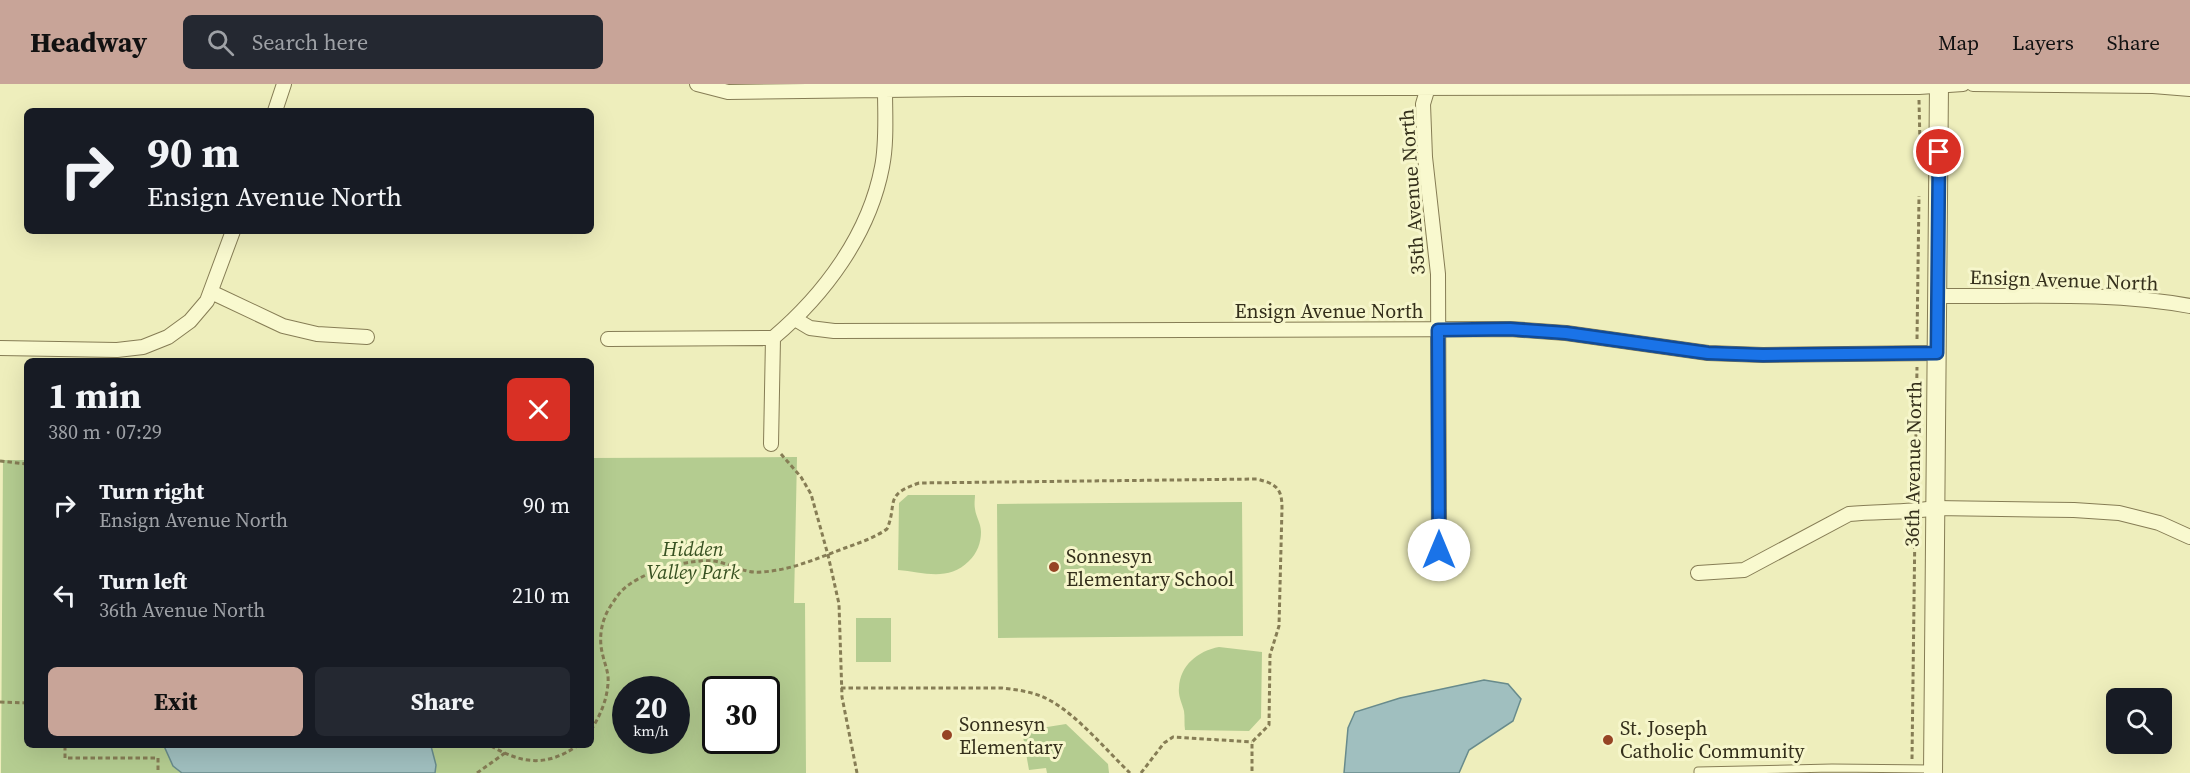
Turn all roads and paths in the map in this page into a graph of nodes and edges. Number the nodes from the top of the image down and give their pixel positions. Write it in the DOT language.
graph roads {
  1 [pos="284,84"];
  2 [pos="697,84"];
  3 [pos="1963,84"];
  4 [pos="1973,84"];
  5 [pos="1939,85"];
  6 [pos="966,86"];
  7 [pos="1199,86"];
  8 [pos="1429,86"];
  9 [pos="1919,87"];
  10 [pos="752,88"];
  11 [pos="885,89"];
  12 [pos="2190,89"];
  13 [pos="276,108"];
  14 [pos="1920,148"];
  15 [pos="1919,194"];
  16 [pos="232,234"];
  17 [pos="211,292"];
  18 [pos="1937,296"];
  19 [pos="2190,306"];
  20 [pos="795,319"];
  21 [pos="1438,330"];
  22 [pos="367,337"];
  23 [pos="773,338"];
  24 [pos="608,339"];
  25 [pos="0,348"];
  26 [pos="1937,353"];
  27 [pos="1917,354"];
  28 [pos="771,444"];
  29 [pos="0,461"];
  30 [pos="24,464"];
  31 [pos="1935,508"];
  32 [pos="1915,512"];
  33 [pos="2190,537"];
  34 [pos="1439,550"];
  35 [pos="828,555"];
  36 [pos="1698,573"];
  37 [pos="841,688"];
  38 [pos="0,702"];
  39 [pos="24,703"];
  40 [pos="594,725"];
  41 [pos="1252,742"];
  42 [pos="65,748"];
  43 [pos="495,748"];
  44 [pos="574,748"];
  45 [pos="505,753"];
  46 [pos="1912,768"];
  47 [pos="1786,771"];
  48 [pos="1933,771"];
  49 [pos="158,773"];
  50 [pos="477,773"];
  51 [pos="857,773"];
  52 [pos="1130,773"];
  53 [pos="1141,773"];
  54 [pos="1252,773"];
  55 [pos="1698,773"];
  1 -- 13 [label="street"];
  2 -- 10 [label="street"];
  3 -- 5 [label="street"];
  4 -- 12 [label="street"];
  5 -- 9 [label="street"];
  5 -- 18 [label="street, 36th Avenue North"];
  6 -- 7 [label="street"];
  6 -- 11 [label="street"];
  7 -- 8 [label="street"];
  8 -- 9 [label="street"];
  8 -- 21 [label="street, 35th Avenue North"];
  9 -- 14 [label="path"];
  10 -- 11 [label="street"];
  11 -- 20 [label="street"];
  15 -- 27 [label="path"];
  16 -- 17 [label="street"];
  17 -- 22 [label="street"];
  17 -- 25 [label="street"];
  18 -- 19 [label="street, Ensign Avenue North"];
  18 -- 26 [label="street, 36th Avenue North"];
  20 -- 21 [label="street, Ensign Avenue North"];
  20 -- 23 [label="street"];
  21 -- 27 [label="street, Ensign Avenue North"];
  21 -- 34 [label="street, 35th Avenue North"];
  23 -- 24 [label="street"];
  23 -- 28 [label="street"];
  26 -- 27 [label="street, Ensign Avenue North"];
  26 -- 31 [label="street, 36th Avenue North"];
  27 -- 32 [label="path"];
  28 -- 35 [label="path"];
  29 -- 30 [label="path"];
  31 -- 32 [label="street"];
  31 -- 33 [label="street"];
  31 -- 48 [label="street, 36th Avenue North"];
  32 -- 36 [label="street"];
  32 -- 46 [label="path"];
  35 -- 37 [label="path"];
  35 -- 40 [label="path"];
  35 -- 41 [label="path"];
  37 -- 51 [label="path"];
  37 -- 52 [label="path"];
  38 -- 39 [label="path"];
  41 -- 53 [label="path"];
  41 -- 54 [label="path"];
  42 -- 49 [label="path"];
  43 -- 45 [label="path"];
  44 -- 45 [label="path"];
  45 -- 50 [label="path"];
  46 -- 47 [label="lane"];
  46 -- 48 [label="lane"];
  47 -- 55 [label="lane"];
}
